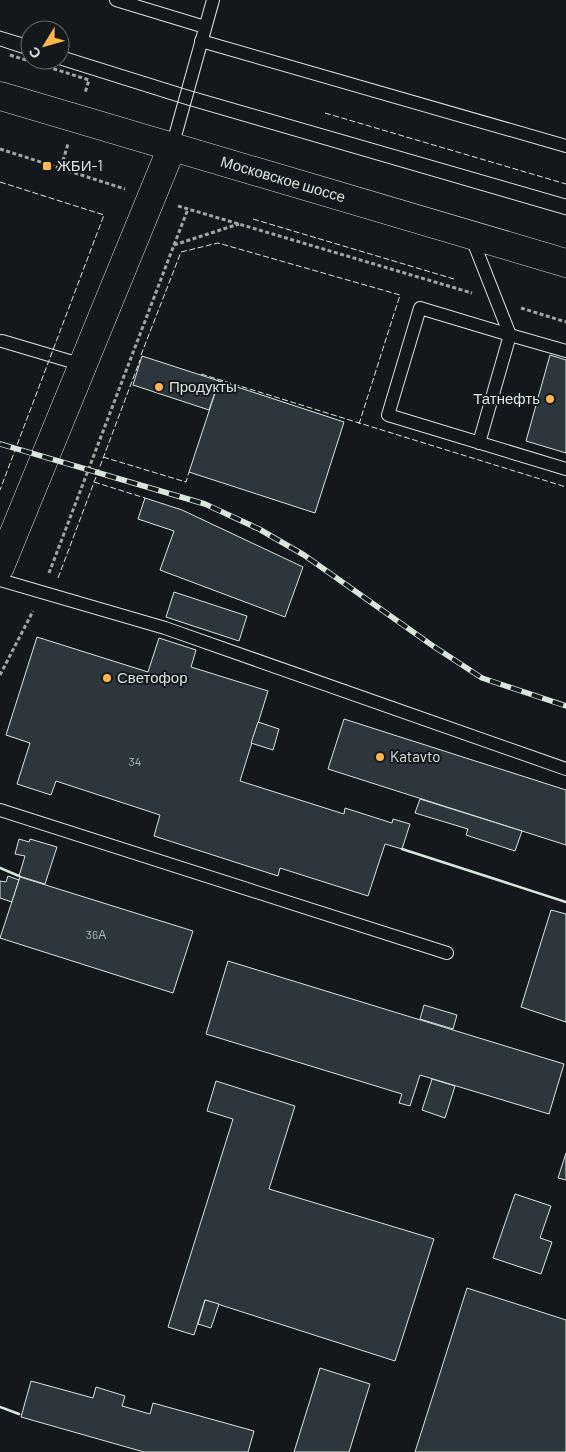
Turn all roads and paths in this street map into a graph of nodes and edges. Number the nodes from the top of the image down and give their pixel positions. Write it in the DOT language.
graph roads {
  1 [pos="116,0"];
  2 [pos="213,0"];
  3 [pos="205,27"];
  4 [pos="201,41"];
  5 [pos="0,96"];
  6 [pos="566,146"];
  7 [pos="172,147"];
  8 [pos="0,149"];
  9 [pos="151,198"];
  10 [pos="188,209"];
  11 [pos="239,224"];
  12 [pos="470,234"];
  13 [pos="174,245"];
  14 [pos="566,263"];
  15 [pos="496,301"];
  16 [pos="566,322"];
  17 [pos="510,335"];
  18 [pos="2,341"];
  19 [pos="566,351"];
  20 [pos="83,365"];
  21 [pos="479,443"];
  22 [pos="566,469"];
  23 [pos="0,568"];
  24 [pos="0,580"];
  25 [pos="42,592"];
  26 [pos="0,674"];
  27 [pos="566,768"];
  28 [pos="0,810"];
  29 [pos="447,953"];
  1 -- 3 [label="lane"];
  2 -- 3 [label="lane"];
  3 -- 4 [label="lane"];
  4 -- 6 [label="lane"];
  4 -- 7 [label="lane"];
  5 -- 7 [label="main road, Московское шоссе"];
  7 -- 9 [label="main road"];
  7 -- 12 [label="main road, Московское шоссе"];
  8 -- 9 [label="path"];
  9 -- 10 [label="path"];
  9 -- 20 [label="main road"];
  10 -- 11 [label="path"];
  10 -- 13 [label="path"];
  11 -- 13 [label="path"];
  11 -- 15 [label="path"];
  12 -- 14 [label="main road, Московское шоссе"];
  12 -- 15 [label="lane"];
  13 -- 25 [label="path"];
  15 -- 16 [label="path"];
  15 -- 17 [label="lane"];
  17 -- 19 [label="lane"];
  17 -- 21 [label="lane"];
  17 -- 21 [label="lane"];
  18 -- 20 [label="lane"];
  20 -- 23 [label="main road"];
  21 -- 22 [label="lane"];
  24 -- 25 [label="lane"];
  25 -- 26 [label="path"];
  25 -- 27 [label="lane"];
  28 -- 29 [label="lane"];
}
